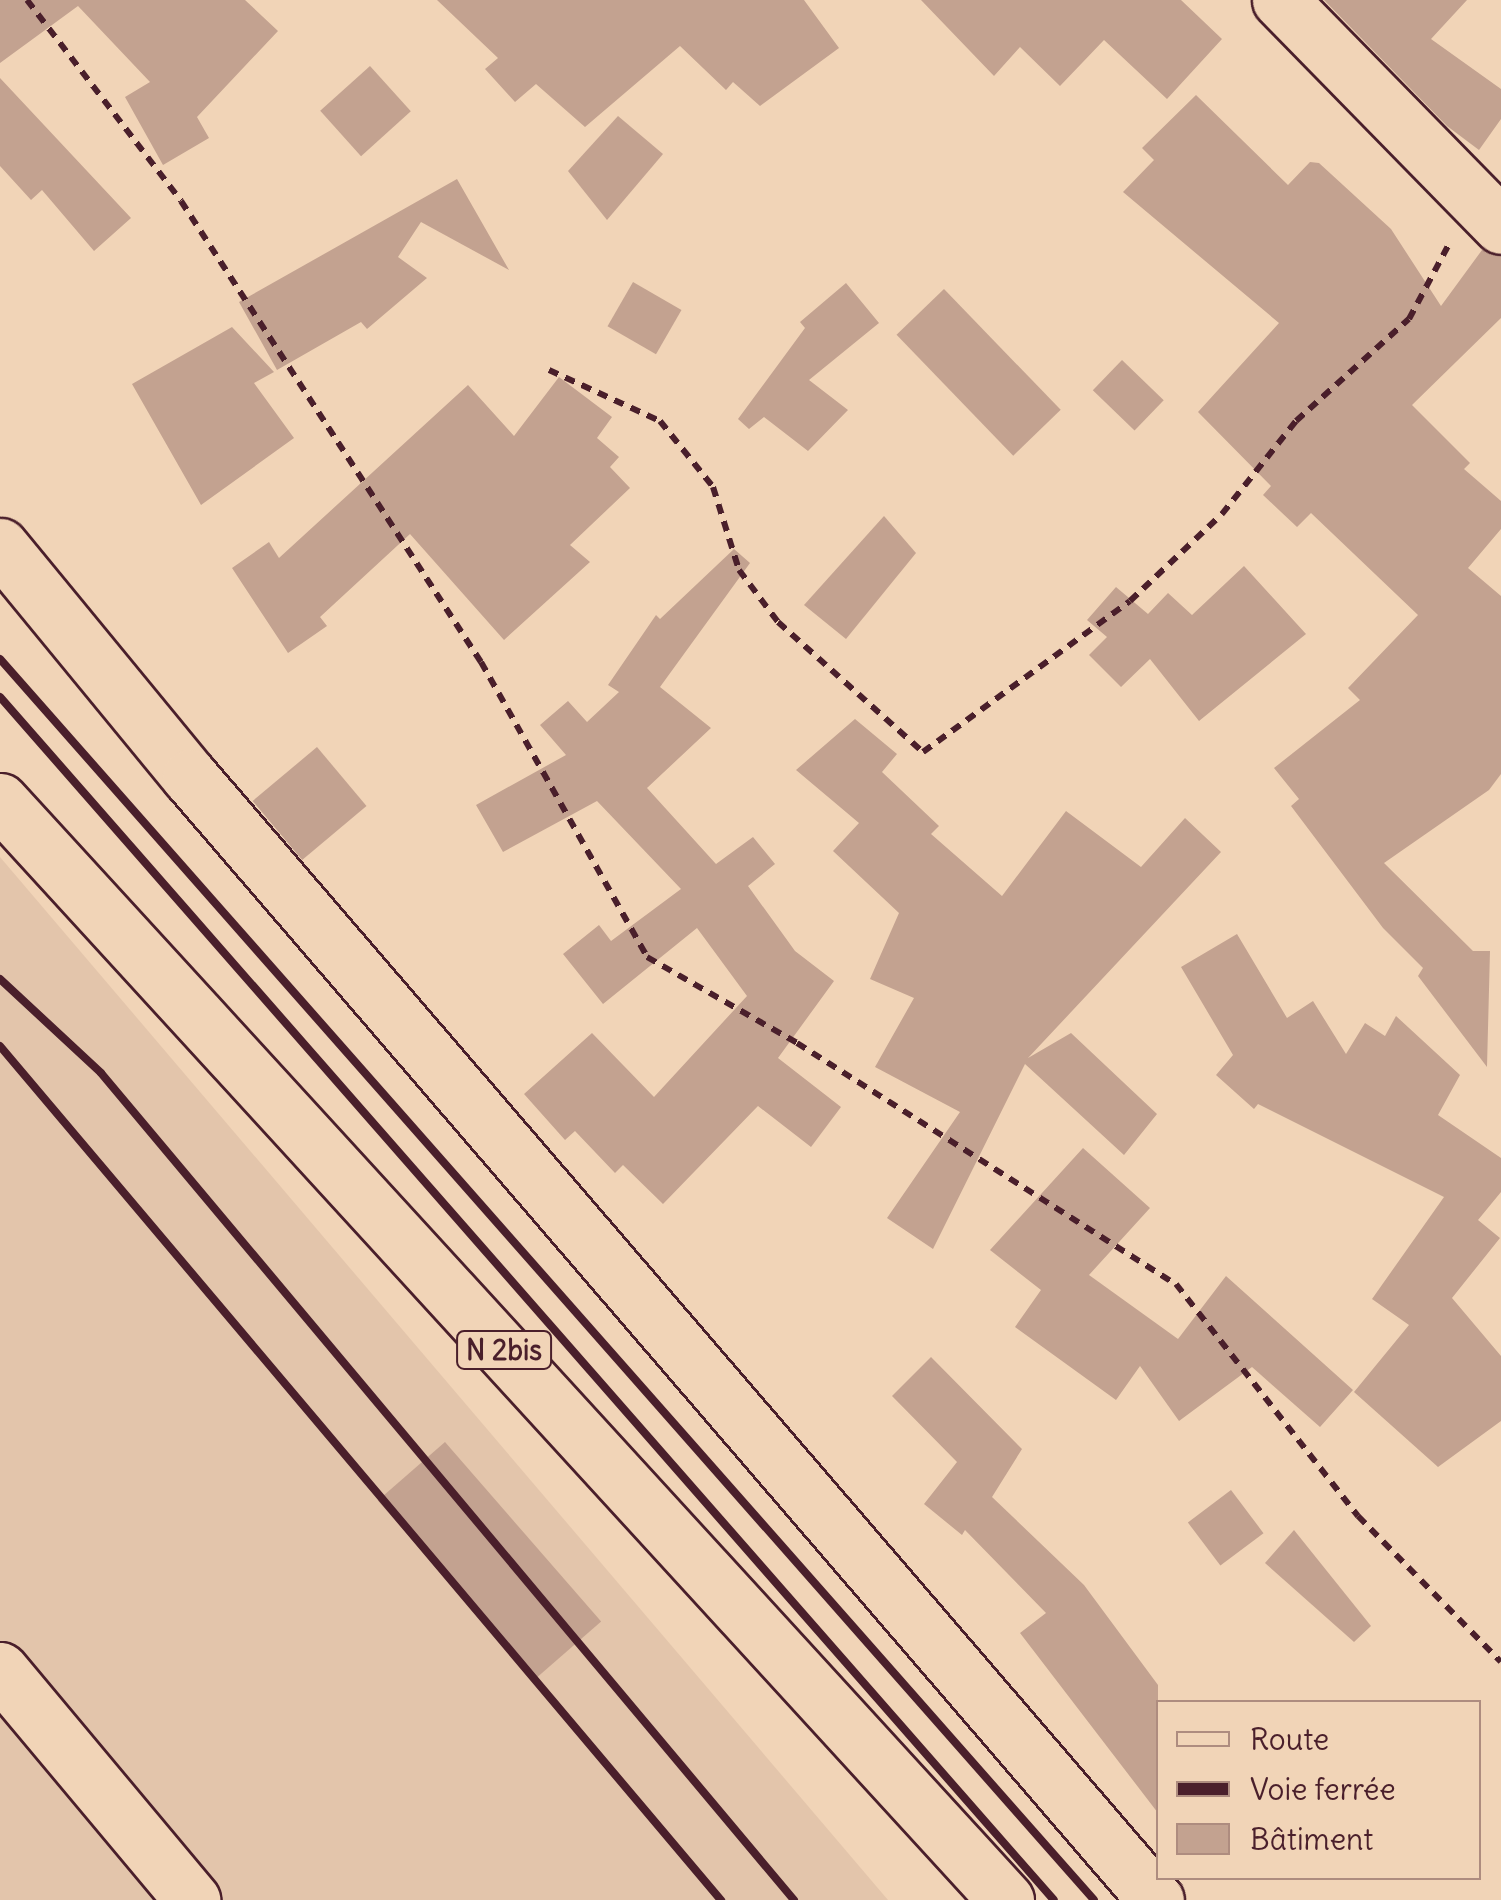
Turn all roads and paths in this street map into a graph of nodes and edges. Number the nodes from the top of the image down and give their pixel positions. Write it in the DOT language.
graph roads {
  1 [pos="27,0"];
  2 [pos="1280,0"];
  3 [pos="1488,211"];
  4 [pos="549,370"];
  5 [pos="0,546"];
  6 [pos="0,801"];
  7 [pos="1501,1662"];
  8 [pos="0,1670"];
  9 [pos="192,1900"];
  10 [pos="1006,1900"];
  11 [pos="1156,1900"];
  1 -- 7 [label="path"];
  2 -- 3 [label="main road"];
  3 -- 4 [label="path"];
  5 -- 11 [label="main road"];
  6 -- 10 [label="main road, N 2bis"];
  8 -- 9 [label="main road"];
}
